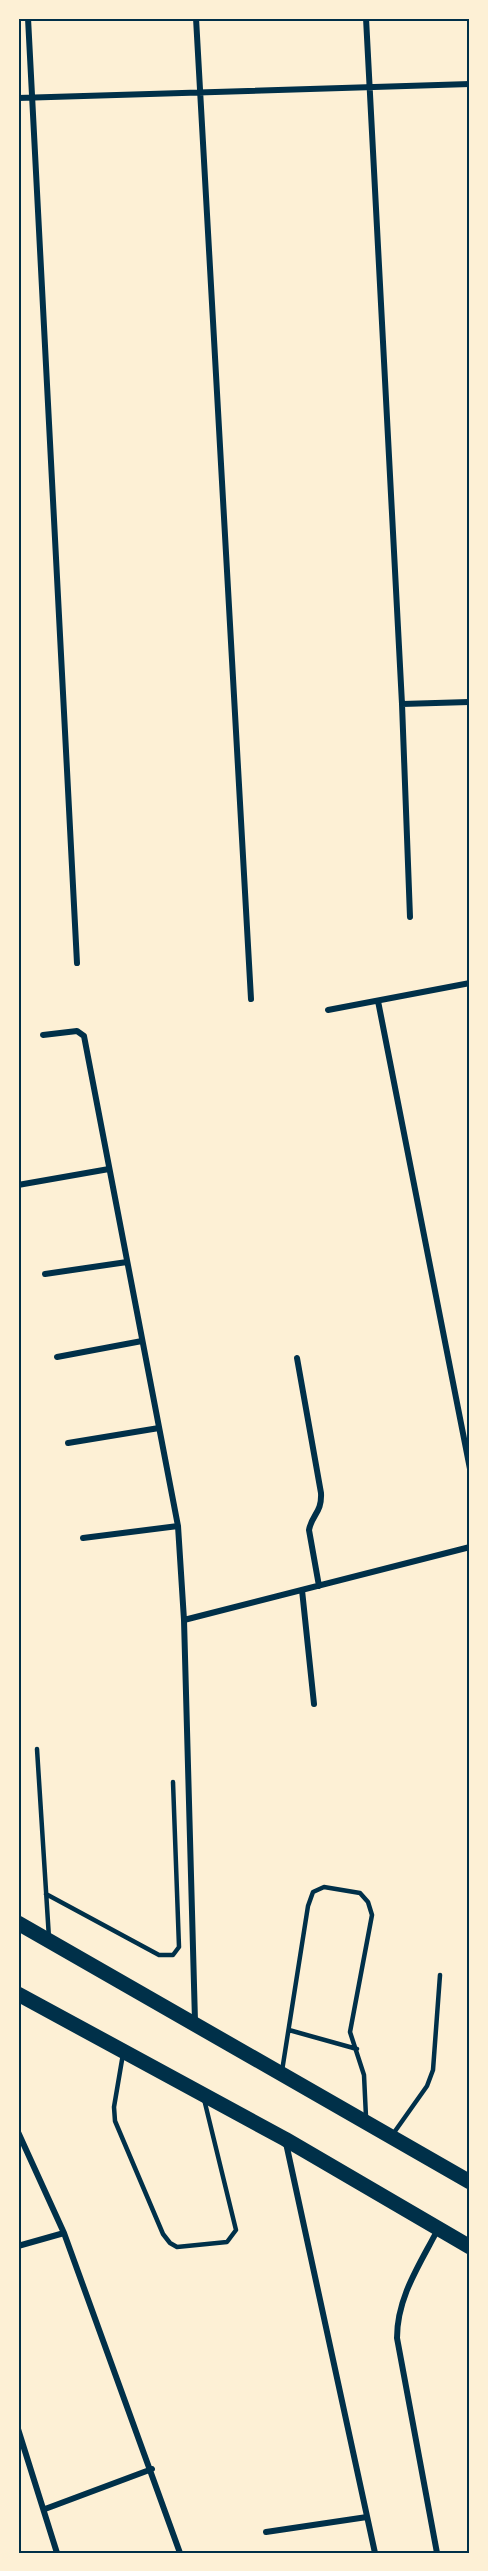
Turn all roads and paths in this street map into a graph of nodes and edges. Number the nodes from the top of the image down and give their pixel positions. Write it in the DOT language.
graph roads {
  1 [pos="28,18"];
  2 [pos="196,18"];
  3 [pos="366,18"];
  4 [pos="470,84"];
  5 [pos="370,87"];
  6 [pos="199,92"];
  7 [pos="32,97"];
  8 [pos="18,98"];
  9 [pos="468,702"];
  10 [pos="402,704"];
  11 [pos="410,917"];
  12 [pos="77,963"];
  13 [pos="470,984"];
  14 [pos="251,999"];
  15 [pos="378,1001"];
  16 [pos="328,1010"];
  17 [pos="43,1035"];
  18 [pos="109,1169"];
  19 [pos="18,1185"];
  20 [pos="127,1262"];
  21 [pos="45,1274"];
  22 [pos="142,1341"];
  23 [pos="57,1357"];
  24 [pos="297,1358"];
  25 [pos="159,1428"];
  26 [pos="68,1443"];
  27 [pos="470,1469"];
  28 [pos="178,1526"];
  29 [pos="83,1538"];
  30 [pos="470,1547"];
  31 [pos="319,1586"];
  32 [pos="302,1590"];
  33 [pos="184,1620"];
  34 [pos="314,1704"];
  35 [pos="37,1749"];
  36 [pos="172,1782"];
  37 [pos="46,1894"];
  38 [pos="18,1923"];
  39 [pos="49,1941"];
  40 [pos="441,1974"];
  41 [pos="19,1996"];
  42 [pos="195,2025"];
  43 [pos="289,2030"];
  44 [pos="357,2049"];
  45 [pos="123,2051"];
  46 [pos="281,2074"];
  47 [pos="203,2094"];
  48 [pos="366,2123"];
  49 [pos="18,2132"];
  50 [pos="391,2137"];
  51 [pos="285,2139"];
  52 [pos="470,2182"];
  53 [pos="438,2228"];
  54 [pos="64,2233"];
  55 [pos="18,2246"];
  56 [pos="470,2247"];
  57 [pos="18,2430"];
  58 [pos="152,2469"];
  59 [pos="45,2509"];
  60 [pos="367,2517"];
  61 [pos="266,2532"];
  62 [pos="57,2553"];
  63 [pos="180,2553"];
  64 [pos="375,2553"];
  65 [pos="437,2553"];
  1 -- 7 [label="street"];
  2 -- 6 [label="street"];
  3 -- 5 [label="street"];
  4 -- 5 [label="street"];
  5 -- 6 [label="street"];
  5 -- 10 [label="street"];
  6 -- 7 [label="street"];
  6 -- 14 [label="street"];
  7 -- 8 [label="street"];
  7 -- 12 [label="street"];
  9 -- 10 [label="street"];
  10 -- 11 [label="street"];
  13 -- 15 [label="street"];
  15 -- 16 [label="street"];
  15 -- 27 [label="street"];
  17 -- 18 [label="street"];
  18 -- 19 [label="street"];
  18 -- 20 [label="street"];
  20 -- 21 [label="street"];
  20 -- 22 [label="street"];
  22 -- 23 [label="street"];
  22 -- 25 [label="street"];
  24 -- 31 [label="street"];
  25 -- 26 [label="street"];
  25 -- 28 [label="street"];
  28 -- 29 [label="street"];
  28 -- 33 [label="street"];
  30 -- 31 [label="street"];
  31 -- 32 [label="street"];
  32 -- 33 [label="street"];
  32 -- 34 [label="street"];
  33 -- 42 [label="street"];
  35 -- 37 [label="lane"];
  36 -- 37 [label="lane"];
  37 -- 39 [label="lane"];
  38 -- 39 [label="main road"];
  39 -- 42 [label="main road"];
  40 -- 50 [label="lane"];
  41 -- 45 [label="main road"];
  42 -- 46 [label="main road"];
  43 -- 44 [label="lane"];
  43 -- 44 [label="lane"];
  43 -- 46 [label="lane"];
  44 -- 48 [label="lane"];
  45 -- 47 [label="main road"];
  45 -- 47 [label="lane"];
  46 -- 48 [label="main road"];
  47 -- 51 [label="main road"];
  48 -- 50 [label="main road"];
  49 -- 54 [label="street"];
  50 -- 52 [label="main road"];
  51 -- 53 [label="main road"];
  51 -- 60 [label="street"];
  53 -- 56 [label="main road"];
  53 -- 65 [label="street"];
  54 -- 55 [label="street"];
  54 -- 58 [label="street"];
  57 -- 59 [label="street"];
  58 -- 59 [label="street"];
  58 -- 63 [label="street"];
  59 -- 62 [label="street"];
  60 -- 61 [label="street"];
  60 -- 64 [label="street"];
}
